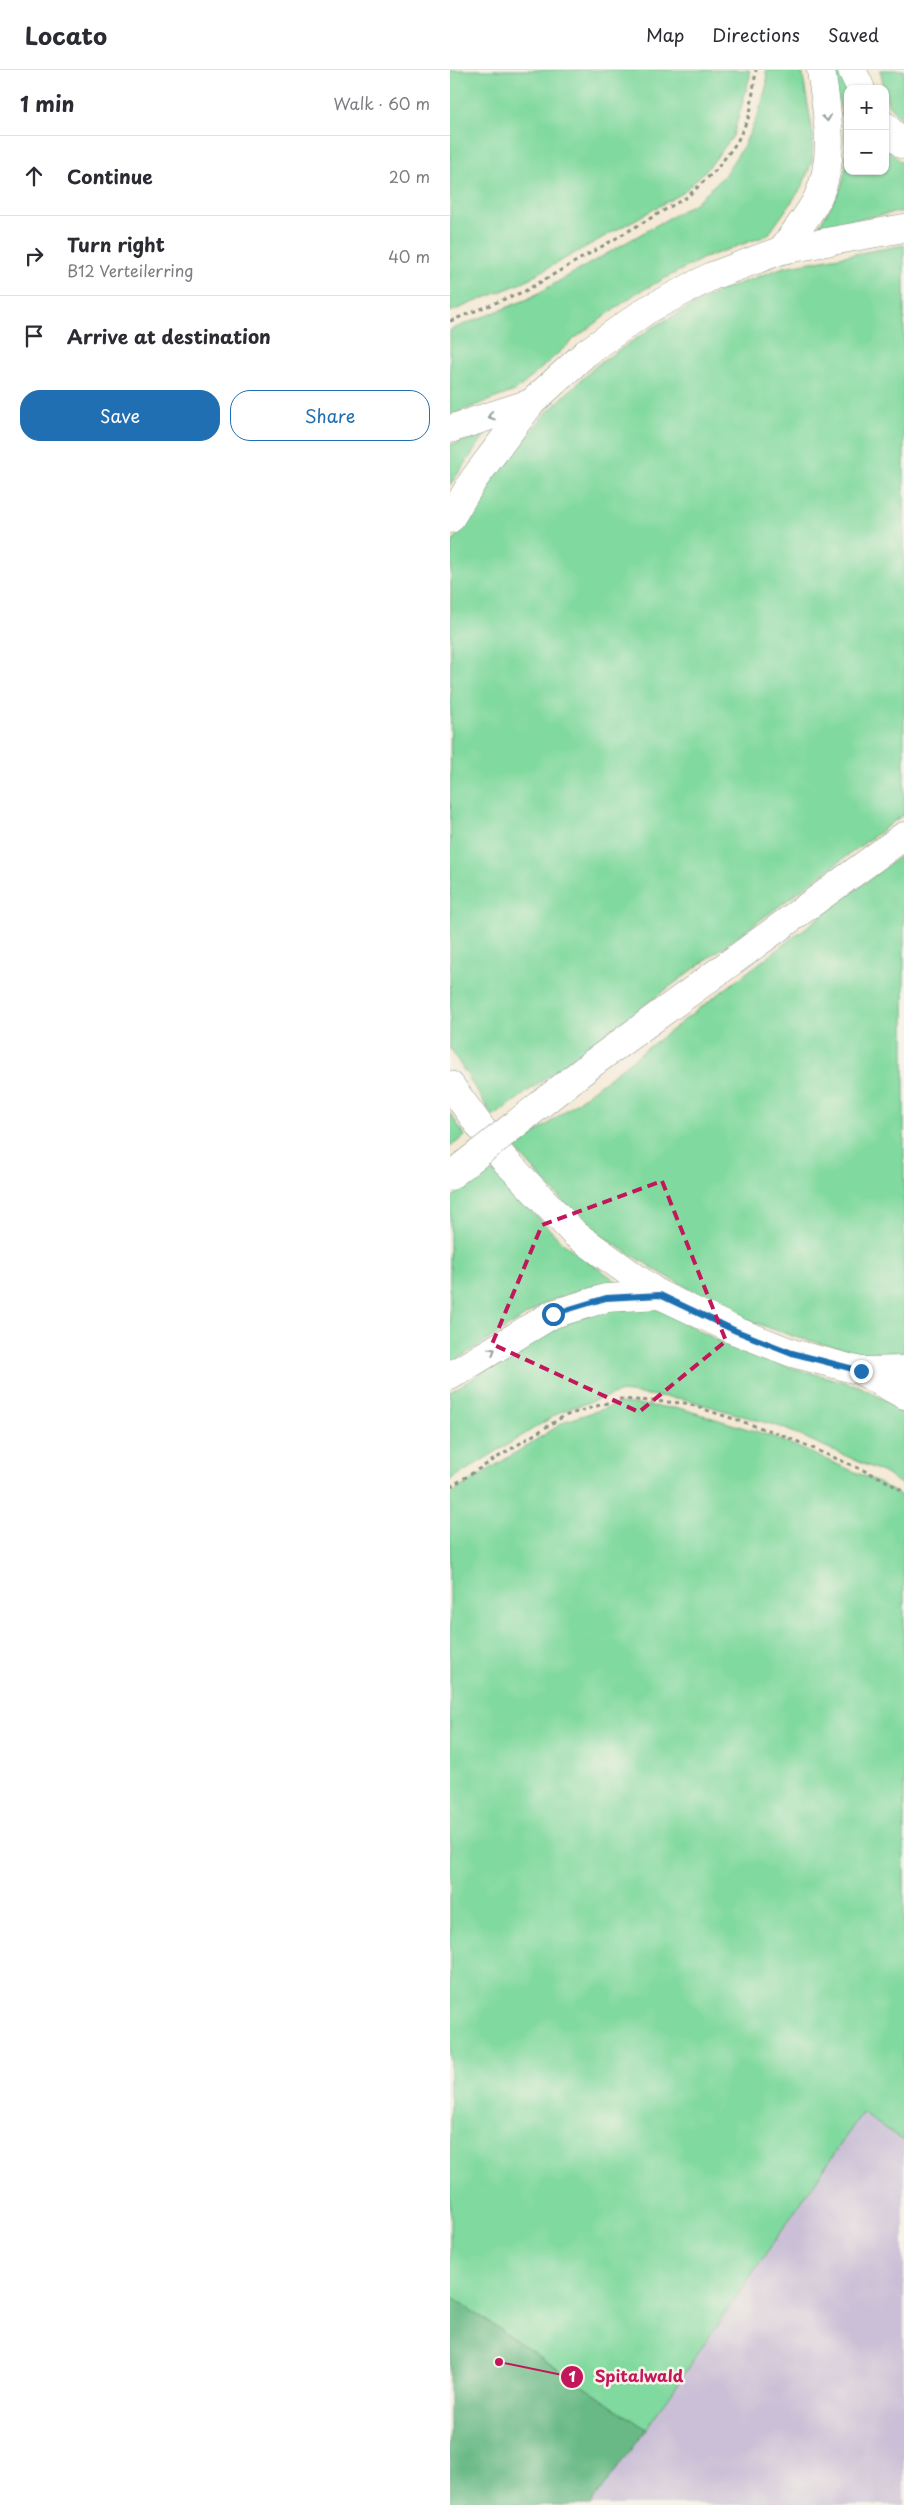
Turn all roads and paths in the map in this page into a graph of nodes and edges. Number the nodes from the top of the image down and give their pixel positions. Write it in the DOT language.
graph roads {
  1 [pos="756,70"];
  2 [pos="820,70"];
  3 [pos="852,70"];
  4 [pos="859,85"];
  5 [pos="889,130"];
  6 [pos="904,145"];
  7 [pos="904,228"];
  8 [pos="782,250"];
  9 [pos="450,321"];
  10 [pos="531,403"];
  11 [pos="450,429"];
  12 [pos="450,519"];
  13 [pos="904,836"];
  14 [pos="450,1085"];
  15 [pos="450,1176"];
  16 [pos="660,1295"];
  17 [pos="904,1370"];
  18 [pos="861,1371"];
  19 [pos="450,1376"];
  20 [pos="904,1395"];
  21 [pos="450,1487"];
  22 [pos="904,1492"];
  1 -- 9 [label="path"];
  2 -- 8 [label="main road, one-way"];
  3 -- 4 [label="main road"];
  5 -- 6 [label="main road"];
  7 -- 8 [label="main road"];
  8 -- 10 [label="main road"];
  10 -- 11 [label="main road, one-way"];
  10 -- 12 [label="main road"];
  13 -- 15 [label="main road, bridge"];
  14 -- 16 [label="main road"];
  16 -- 18 [label="main road"];
  19 -- 16 [label="main road, one-way"];
  17 -- 18 [label="main road"];
  18 -- 20 [label="main road"];
  21 -- 22 [label="path"];
}
